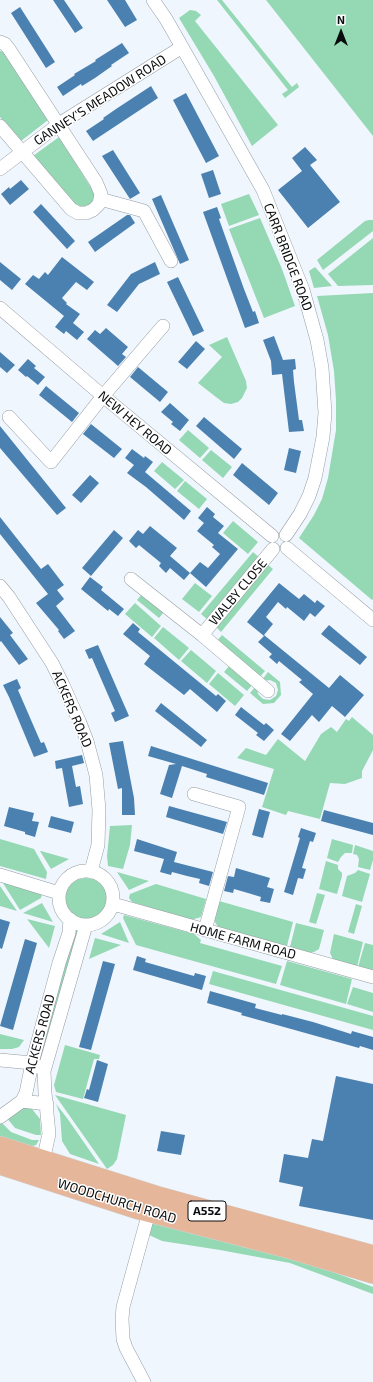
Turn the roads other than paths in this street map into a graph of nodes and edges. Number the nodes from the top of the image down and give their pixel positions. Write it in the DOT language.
graph roads {
  1 [pos="152,0"];
  2 [pos="0,42"];
  3 [pos="182,47"];
  4 [pos="58,124"];
  5 [pos="0,126"];
  6 [pos="22,153"];
  7 [pos="0,169"];
  8 [pos="100,199"];
  9 [pos="171,261"];
  10 [pos="0,308"];
  11 [pos="163,326"];
  12 [pos="103,396"];
  13 [pos="9,417"];
  14 [pos="286,534"];
  15 [pos="272,536"];
  16 [pos="287,548"];
  17 [pos="273,549"];
  18 [pos="131,579"];
  19 [pos="0,586"];
  20 [pos="373,620"];
  21 [pos="202,635"];
  22 [pos="268,691"];
  23 [pos="194,794"];
  24 [pos="91,871"];
  25 [pos="0,875"];
  26 [pos="60,892"];
  27 [pos="113,904"];
  28 [pos="70,920"];
  29 [pos="86,925"];
  30 [pos="205,930"];
  31 [pos="373,977"];
  32 [pos="0,1060"];
  33 [pos="32,1063"];
  34 [pos="44,1071"];
  35 [pos="22,1101"];
  36 [pos="47,1104"];
  37 [pos="0,1117"];
  38 [pos="0,1147"];
  39 [pos="0,1160"];
  40 [pos="43,1161"];
  41 [pos="0,1164"];
  42 [pos="61,1184"];
  43 [pos="128,1188"];
  44 [pos="149,1212"];
  45 [pos="251,1238"];
  46 [pos="332,1244"];
  47 [pos="373,1248"];
  48 [pos="314,1256"];
  49 [pos="373,1256"];
  50 [pos="373,1273"];
  51 [pos="373,1281"];
  52 [pos="144,1382"];
  1 -- 3 [label="street, CARR BRIDGE ROAD"];
  2 -- 4 [label="street"];
  3 -- 4 [label="street, GANNEY'S MEADOW ROAD"];
  3 -- 14 [label="street, CARR BRIDGE ROAD"];
  4 -- 6 [label="street, GANNEY'S MEADOW ROAD"];
  4 -- 8 [label="street"];
  5 -- 6 [label="street"];
  6 -- 7 [label="street, GANNEY'S MEADOW ROAD"];
  6 -- 8 [label="street"];
  8 -- 9 [label="street"];
  10 -- 12 [label="street, NEW HEY ROAD"];
  11 -- 12 [label="street"];
  12 -- 13 [label="street"];
  12 -- 15 [label="street, NEW HEY ROAD"];
  14 -- 15 [label="street"];
  14 -- 16 [label="street"];
  15 -- 17 [label="street"];
  16 -- 17 [label="street"];
  16 -- 20 [label="street"];
  17 -- 21 [label="street, WALBY CLOSE"];
  18 -- 21 [label="street, WALBY CLOSE"];
  19 -- 24 [label="street, ACKERS ROAD"];
  21 -- 22 [label="street, WALBY CLOSE"];
  23 -- 30 [label="street"];
  24 -- 26 [label="street"];
  24 -- 27 [label="street"];
  25 -- 26 [label="street"];
  26 -- 28 [label="street"];
  27 -- 29 [label="street"];
  27 -- 30 [label="street, HOME FARM ROAD"];
  28 -- 29 [label="street"];
  28 -- 33 [label="street, ACKERS ROAD"];
  29 -- 34 [label="street, ACKERS ROAD"];
  30 -- 31 [label="street, HOME FARM ROAD"];
  32 -- 33 [label="street"];
  33 -- 34 [label="street"];
  33 -- 35 [label="street, ACKERS ROAD"];
  34 -- 36 [label="street, ACKERS ROAD"];
  35 -- 36 [label="street"];
  35 -- 37 [label="street"];
  36 -- 40 [label="street, ACKERS ROAD"];
  38 -- 40 [label="main road, WOODCHURCH ROAD / A552"];
  39 -- 42 [label="street"];
  40 -- 43 [label="main road, WOODCHURCH ROAD / A552"];
  41 -- 42 [label="main road, WOODCHURCH ROAD / A552"];
  42 -- 44 [label="main road, WOODCHURCH ROAD / A552"];
  43 -- 45 [label="main road"];
  43 -- 46 [label="main road, WOODCHURCH ROAD / A552"];
  44 -- 45 [label="main road, WOODCHURCH ROAD / A552"];
  44 -- 52 [label="street"];
  45 -- 48 [label="main road, WOODCHURCH ROAD / A552"];
  46 -- 47 [label="main road"];
  46 -- 49 [label="main road, WOODCHURCH ROAD / A552"];
  48 -- 50 [label="main road, WOODCHURCH ROAD / A552"];
  48 -- 51 [label="main road"];
}
